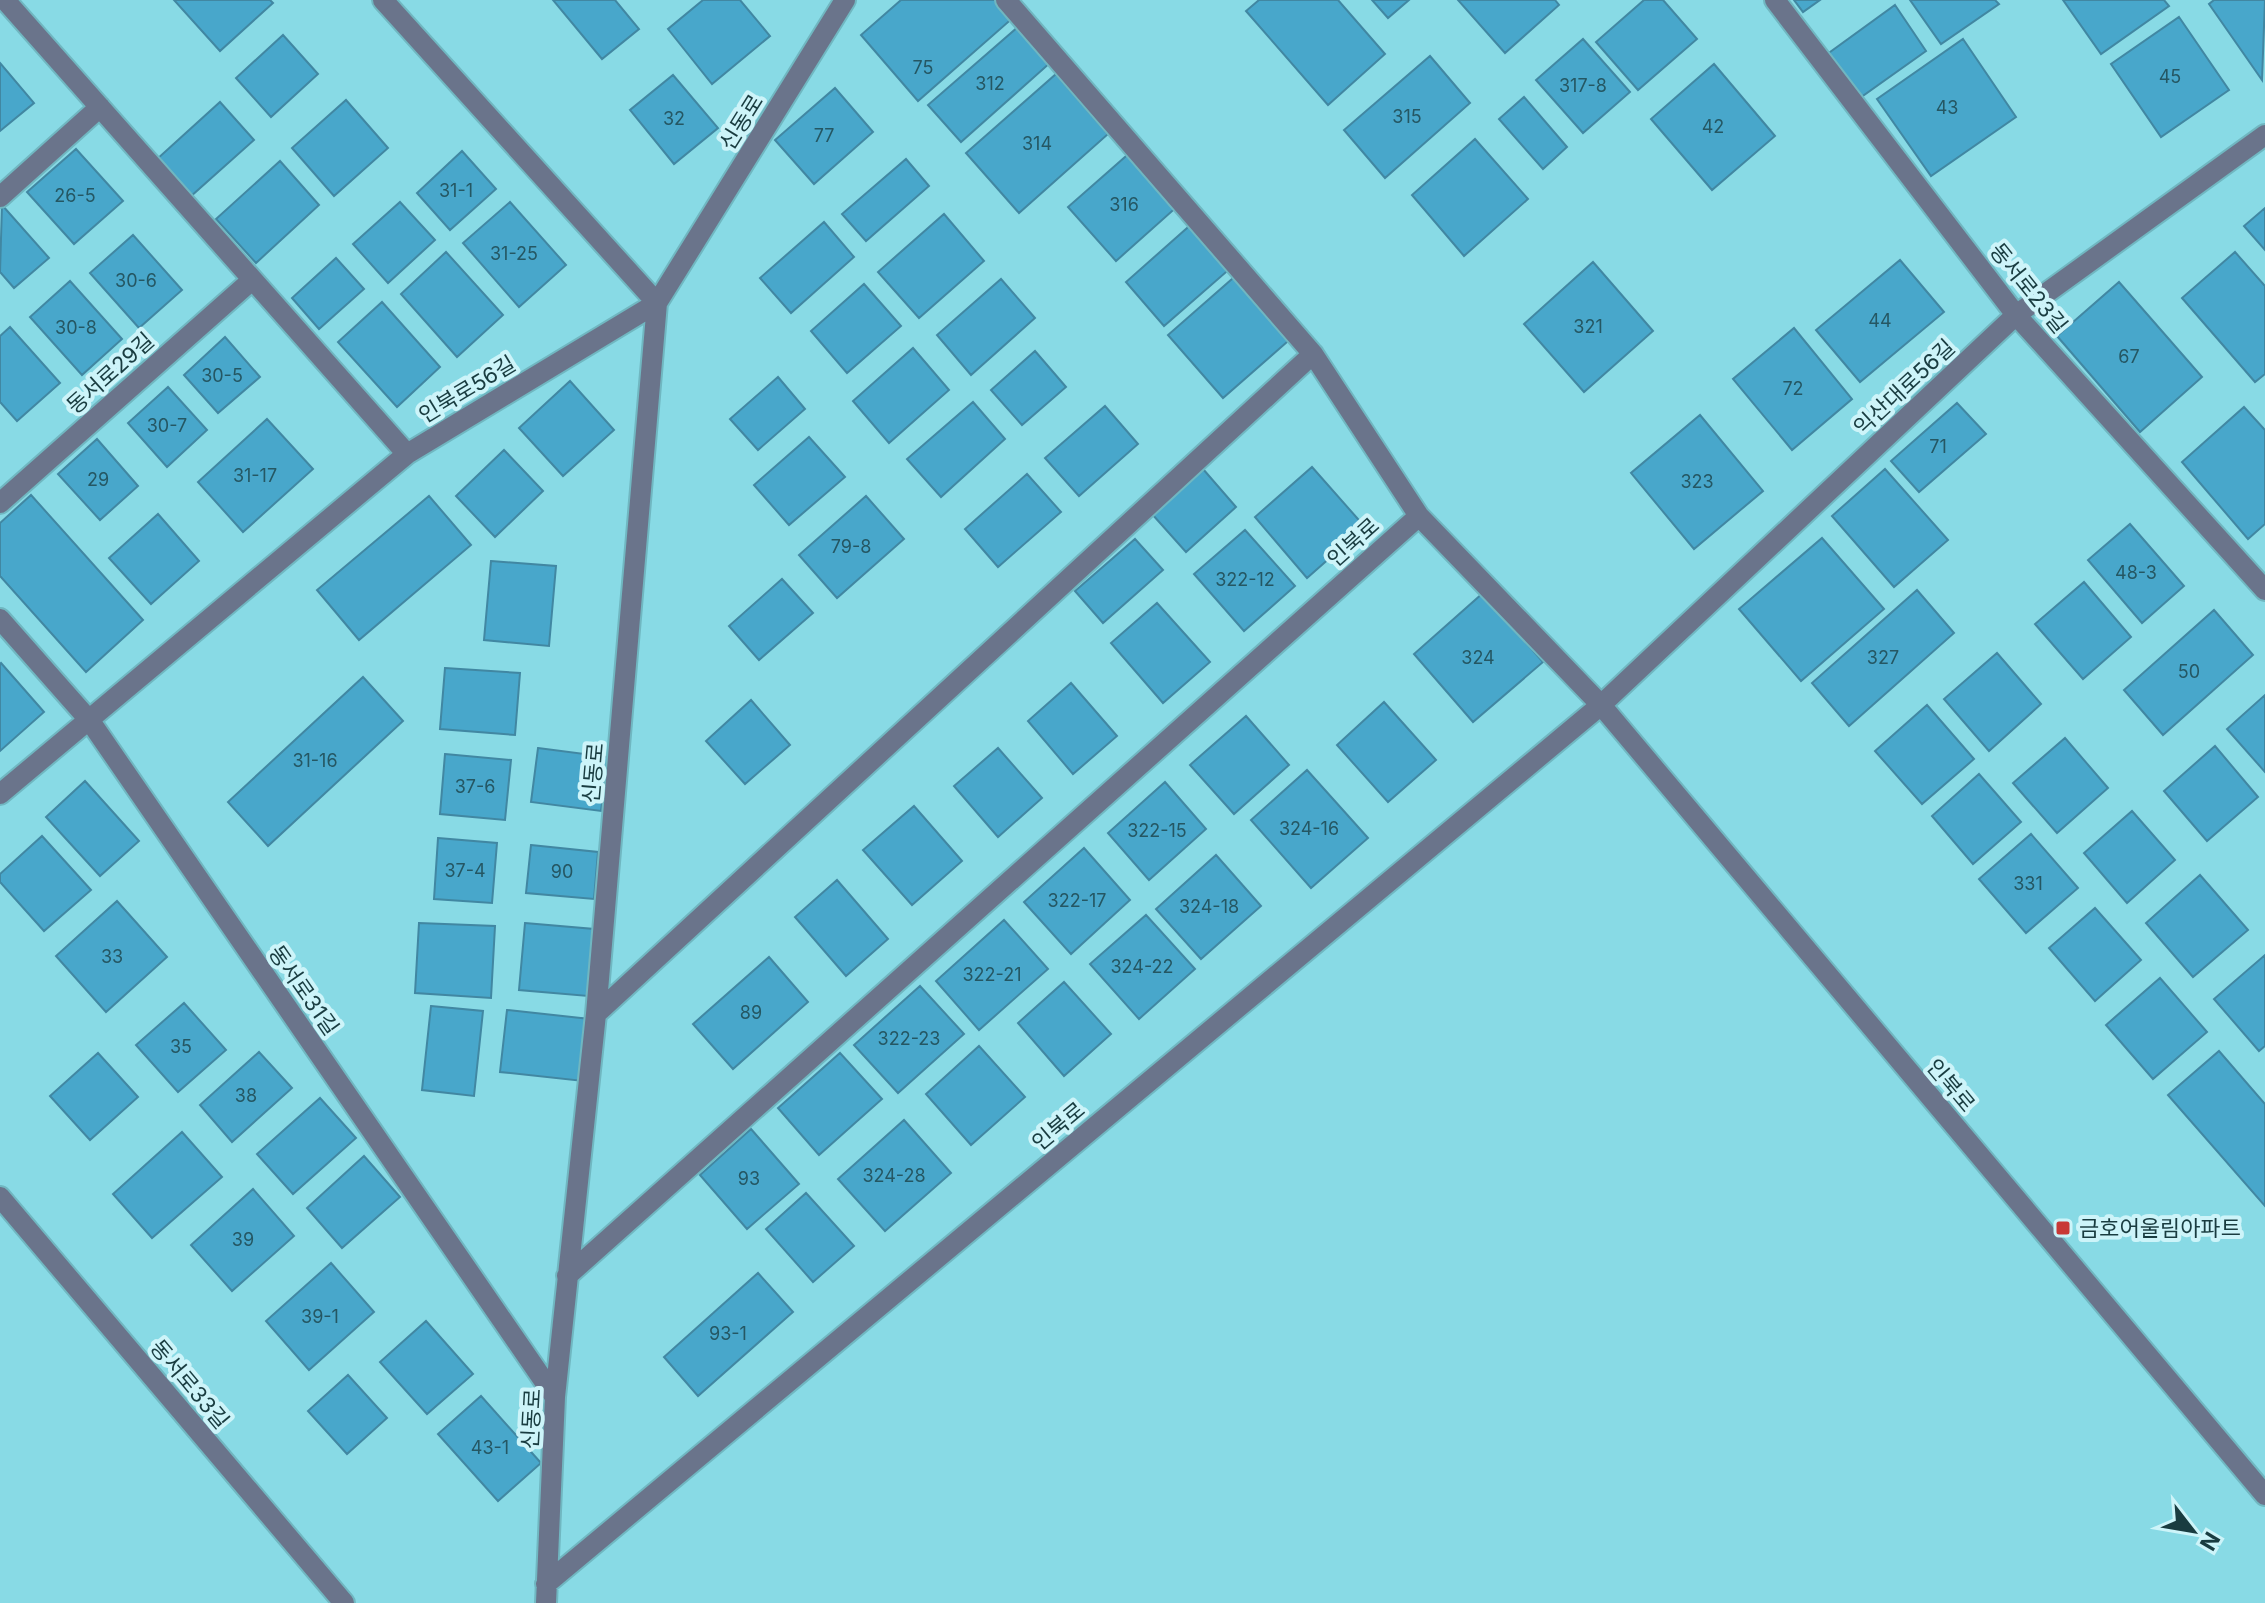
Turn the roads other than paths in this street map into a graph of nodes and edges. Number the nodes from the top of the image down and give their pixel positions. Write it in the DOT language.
graph roads {
  1 [pos="5,0"];
  2 [pos="383,0"];
  3 [pos="845,0"];
  4 [pos="1006,0"];
  5 [pos="1775,0"];
  6 [pos="100,107"];
  7 [pos="2265,135"];
  8 [pos="0,197"];
  9 [pos="252,280"];
  10 [pos="657,303"];
  11 [pos="2016,315"];
  12 [pos="1313,354"];
  13 [pos="407,454"];
  14 [pos="0,503"];
  15 [pos="1419,516"];
  16 [pos="2265,590"];
  17 [pos="0,619"];
  18 [pos="1601,705"];
  19 [pos="90,721"];
  20 [pos="0,794"];
  21 [pos="596,1014"];
  22 [pos="0,1197"];
  23 [pos="567,1276"];
  24 [pos="555,1397"];
  25 [pos="2265,1495"];
  26 [pos="546,1593"];
  27 [pos="344,1603"];
  1 -- 6 [label="street"];
  2 -- 10 [label="street"];
  3 -- 10 [label="street, 신동로"];
  4 -- 12 [label="street, 인북로"];
  5 -- 11 [label="street, 동서로23길"];
  6 -- 8 [label="street"];
  6 -- 9 [label="street"];
  7 -- 11 [label="street, 익산대로56길"];
  9 -- 13 [label="street"];
  9 -- 14 [label="street, 동서로29길"];
  10 -- 13 [label="street, 인북로56길"];
  10 -- 21 [label="street, 신동로"];
  11 -- 16 [label="street, 동서로23길"];
  11 -- 18 [label="street, 익산대로56길"];
  12 -- 15 [label="street, 인북로"];
  12 -- 21 [label="street"];
  13 -- 19 [label="street, 인북로56길"];
  15 -- 18 [label="street, 인북로"];
  15 -- 23 [label="street, 인북로"];
  17 -- 19 [label="street, 동서로31길"];
  18 -- 25 [label="street, 인북로"];
  18 -- 26 [label="street, 인북로"];
  19 -- 20 [label="street, 인북로56길"];
  19 -- 24 [label="street, 동서로31길"];
  21 -- 23 [label="street, 신동로"];
  22 -- 27 [label="street, 동서로33길"];
  23 -- 24 [label="street, 신동로"];
  24 -- 26 [label="street, 신동로"];
}
